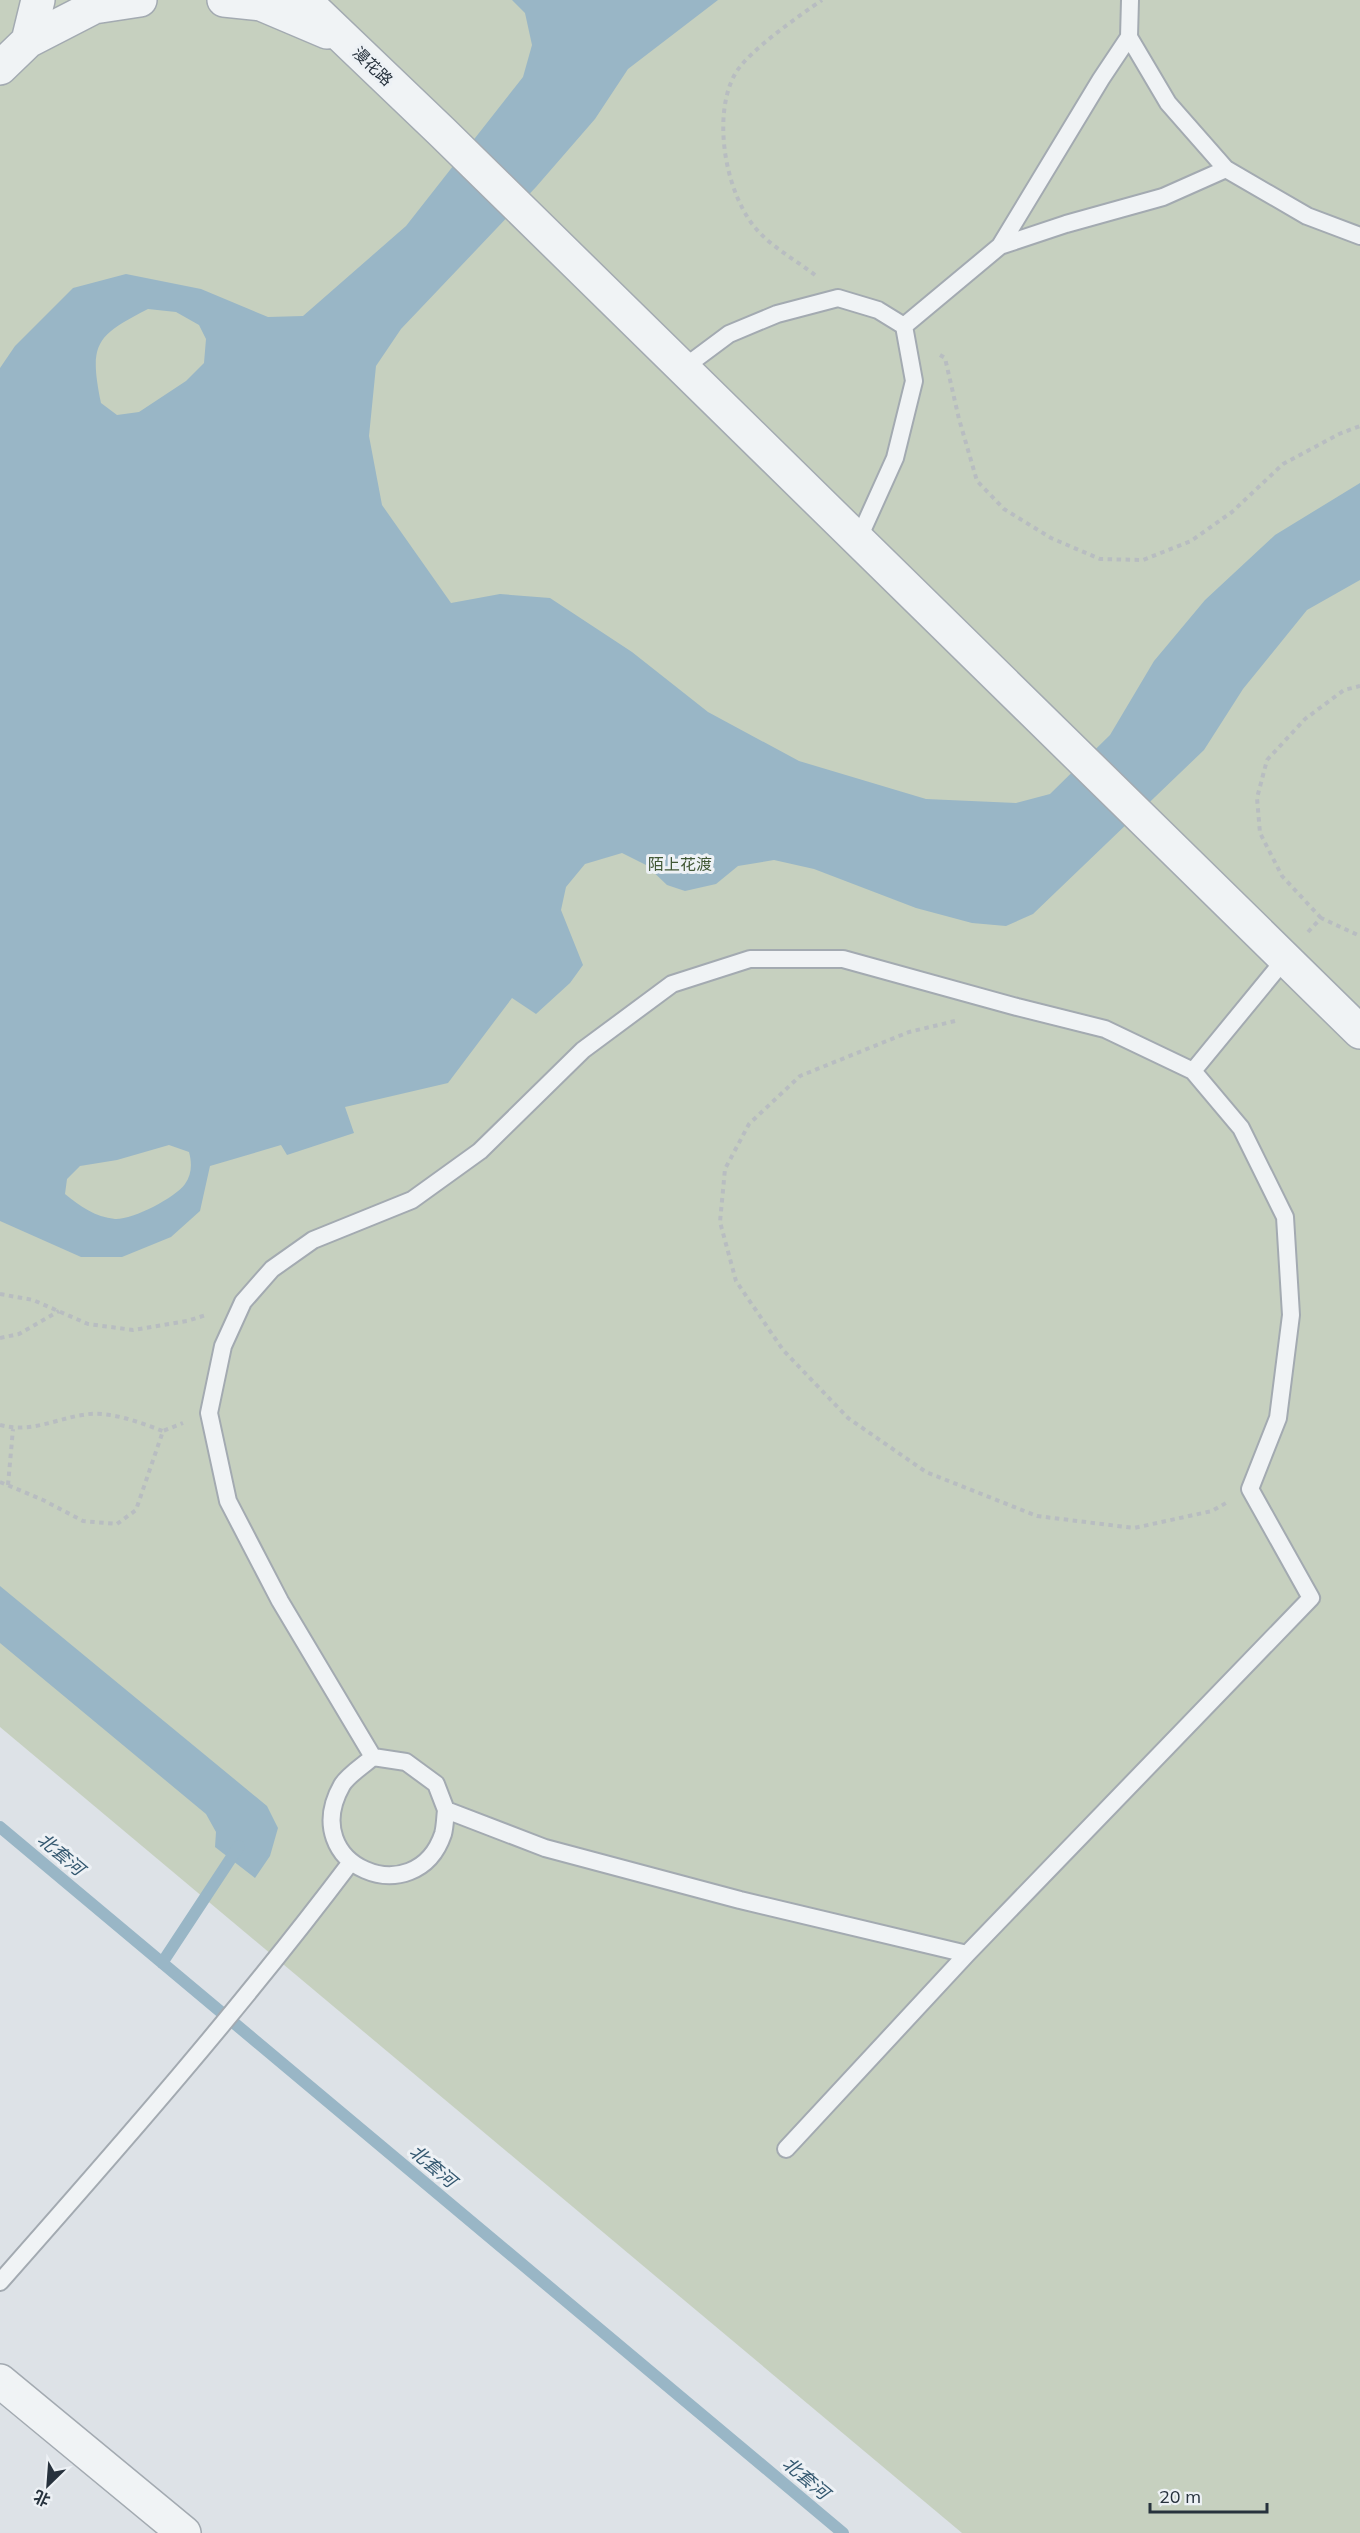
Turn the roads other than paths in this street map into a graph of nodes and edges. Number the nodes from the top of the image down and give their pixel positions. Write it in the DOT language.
graph roads {
  1 [pos="38,0"];
  2 [pos="140,0"];
  3 [pos="224,0"];
  4 [pos="304,0"];
  5 [pos="1130,0"];
  6 [pos="1129,37"];
  7 [pos="28,41"];
  8 [pos="348,41"];
  9 [pos="0,68"];
  10 [pos="1226,169"];
  11 [pos="1360,236"];
  12 [pos="1000,246"];
  13 [pos="904,326"];
  14 [pos="682,369"];
  15 [pos="858,540"];
  16 [pos="1285,959"];
  17 [pos="1360,1032"];
  18 [pos="1193,1071"];
  19 [pos="373,1757"];
  20 [pos="446,1810"];
  21 [pos="351,1862"];
  22 [pos="967,1954"];
  23 [pos="786,2149"];
  24 [pos="0,2282"];
  25 [pos="0,2381"];
  26 [pos="184,2533"];
  1 -- 7 [label="street"];
  2 -- 7 [label="street"];
  3 -- 8 [label="street"];
  4 -- 8 [label="street, 漫花路"];
  5 -- 6 [label="lane"];
  6 -- 10 [label="lane"];
  6 -- 12 [label="lane"];
  7 -- 9 [label="street"];
  8 -- 14 [label="street, 漫花路"];
  10 -- 11 [label="lane"];
  10 -- 12 [label="lane"];
  12 -- 13 [label="lane"];
  13 -- 14 [label="lane"];
  13 -- 15 [label="lane"];
  14 -- 15 [label="street, 漫花路"];
  15 -- 16 [label="street, 漫花路"];
  16 -- 17 [label="street, 漫花路"];
  16 -- 18 [label="lane"];
  18 -- 19 [label="lane"];
  18 -- 22 [label="lane"];
  19 -- 20 [label="lane"];
  19 -- 21 [label="lane"];
  20 -- 21 [label="lane"];
  20 -- 22 [label="lane"];
  21 -- 24 [label="lane"];
  22 -- 23 [label="lane"];
  25 -- 26 [label="street"];
}
